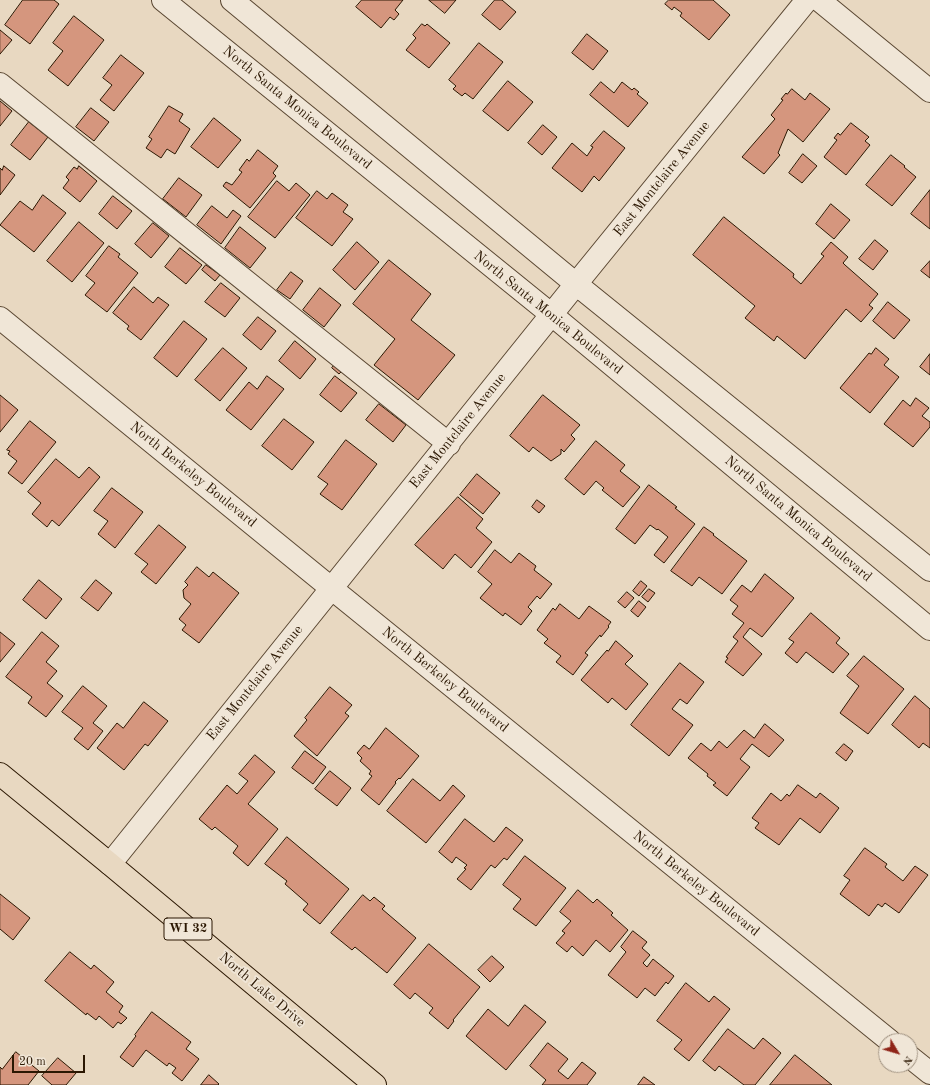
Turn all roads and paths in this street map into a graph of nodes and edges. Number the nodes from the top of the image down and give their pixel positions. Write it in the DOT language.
graph roads {
  1 [pos="163,0"];
  2 [pos="232,0"];
  3 [pos="807,0"];
  4 [pos="819,0"];
  5 [pos="0,84"];
  6 [pos="930,91"];
  7 [pos="576,284"];
  8 [pos="552,315"];
  9 [pos="0,318"];
  10 [pos="449,444"];
  11 [pos="930,570"];
  12 [pos="331,588"];
  13 [pos="930,629"];
  14 [pos="0,774"];
  15 [pos="110,864"];
  16 [pos="880,1033"];
  17 [pos="918,1064"];
  18 [pos="930,1074"];
  19 [pos="375,1085"];
  1 -- 8 [label="street, North Santa Monica Boulevard"];
  2 -- 7 [label="street"];
  3 -- 7 [label="street, East Montclaire Avenue"];
  4 -- 6 [label="street"];
  5 -- 10 [label="street"];
  7 -- 8 [label="street, East Montclaire Avenue"];
  7 -- 11 [label="street"];
  8 -- 10 [label="street, East Montclaire Avenue"];
  8 -- 13 [label="street, North Santa Monica Boulevard"];
  9 -- 12 [label="street, North Berkeley Boulevard"];
  10 -- 12 [label="street, East Montclaire Avenue"];
  12 -- 15 [label="street, East Montclaire Avenue"];
  12 -- 16 [label="street, North Berkeley Boulevard"];
  14 -- 15 [label="main road, North Lake Drive / WI 32"];
  15 -- 19 [label="main road, North Lake Drive / WI 32"];
  17 -- 18 [label="street"];
}
